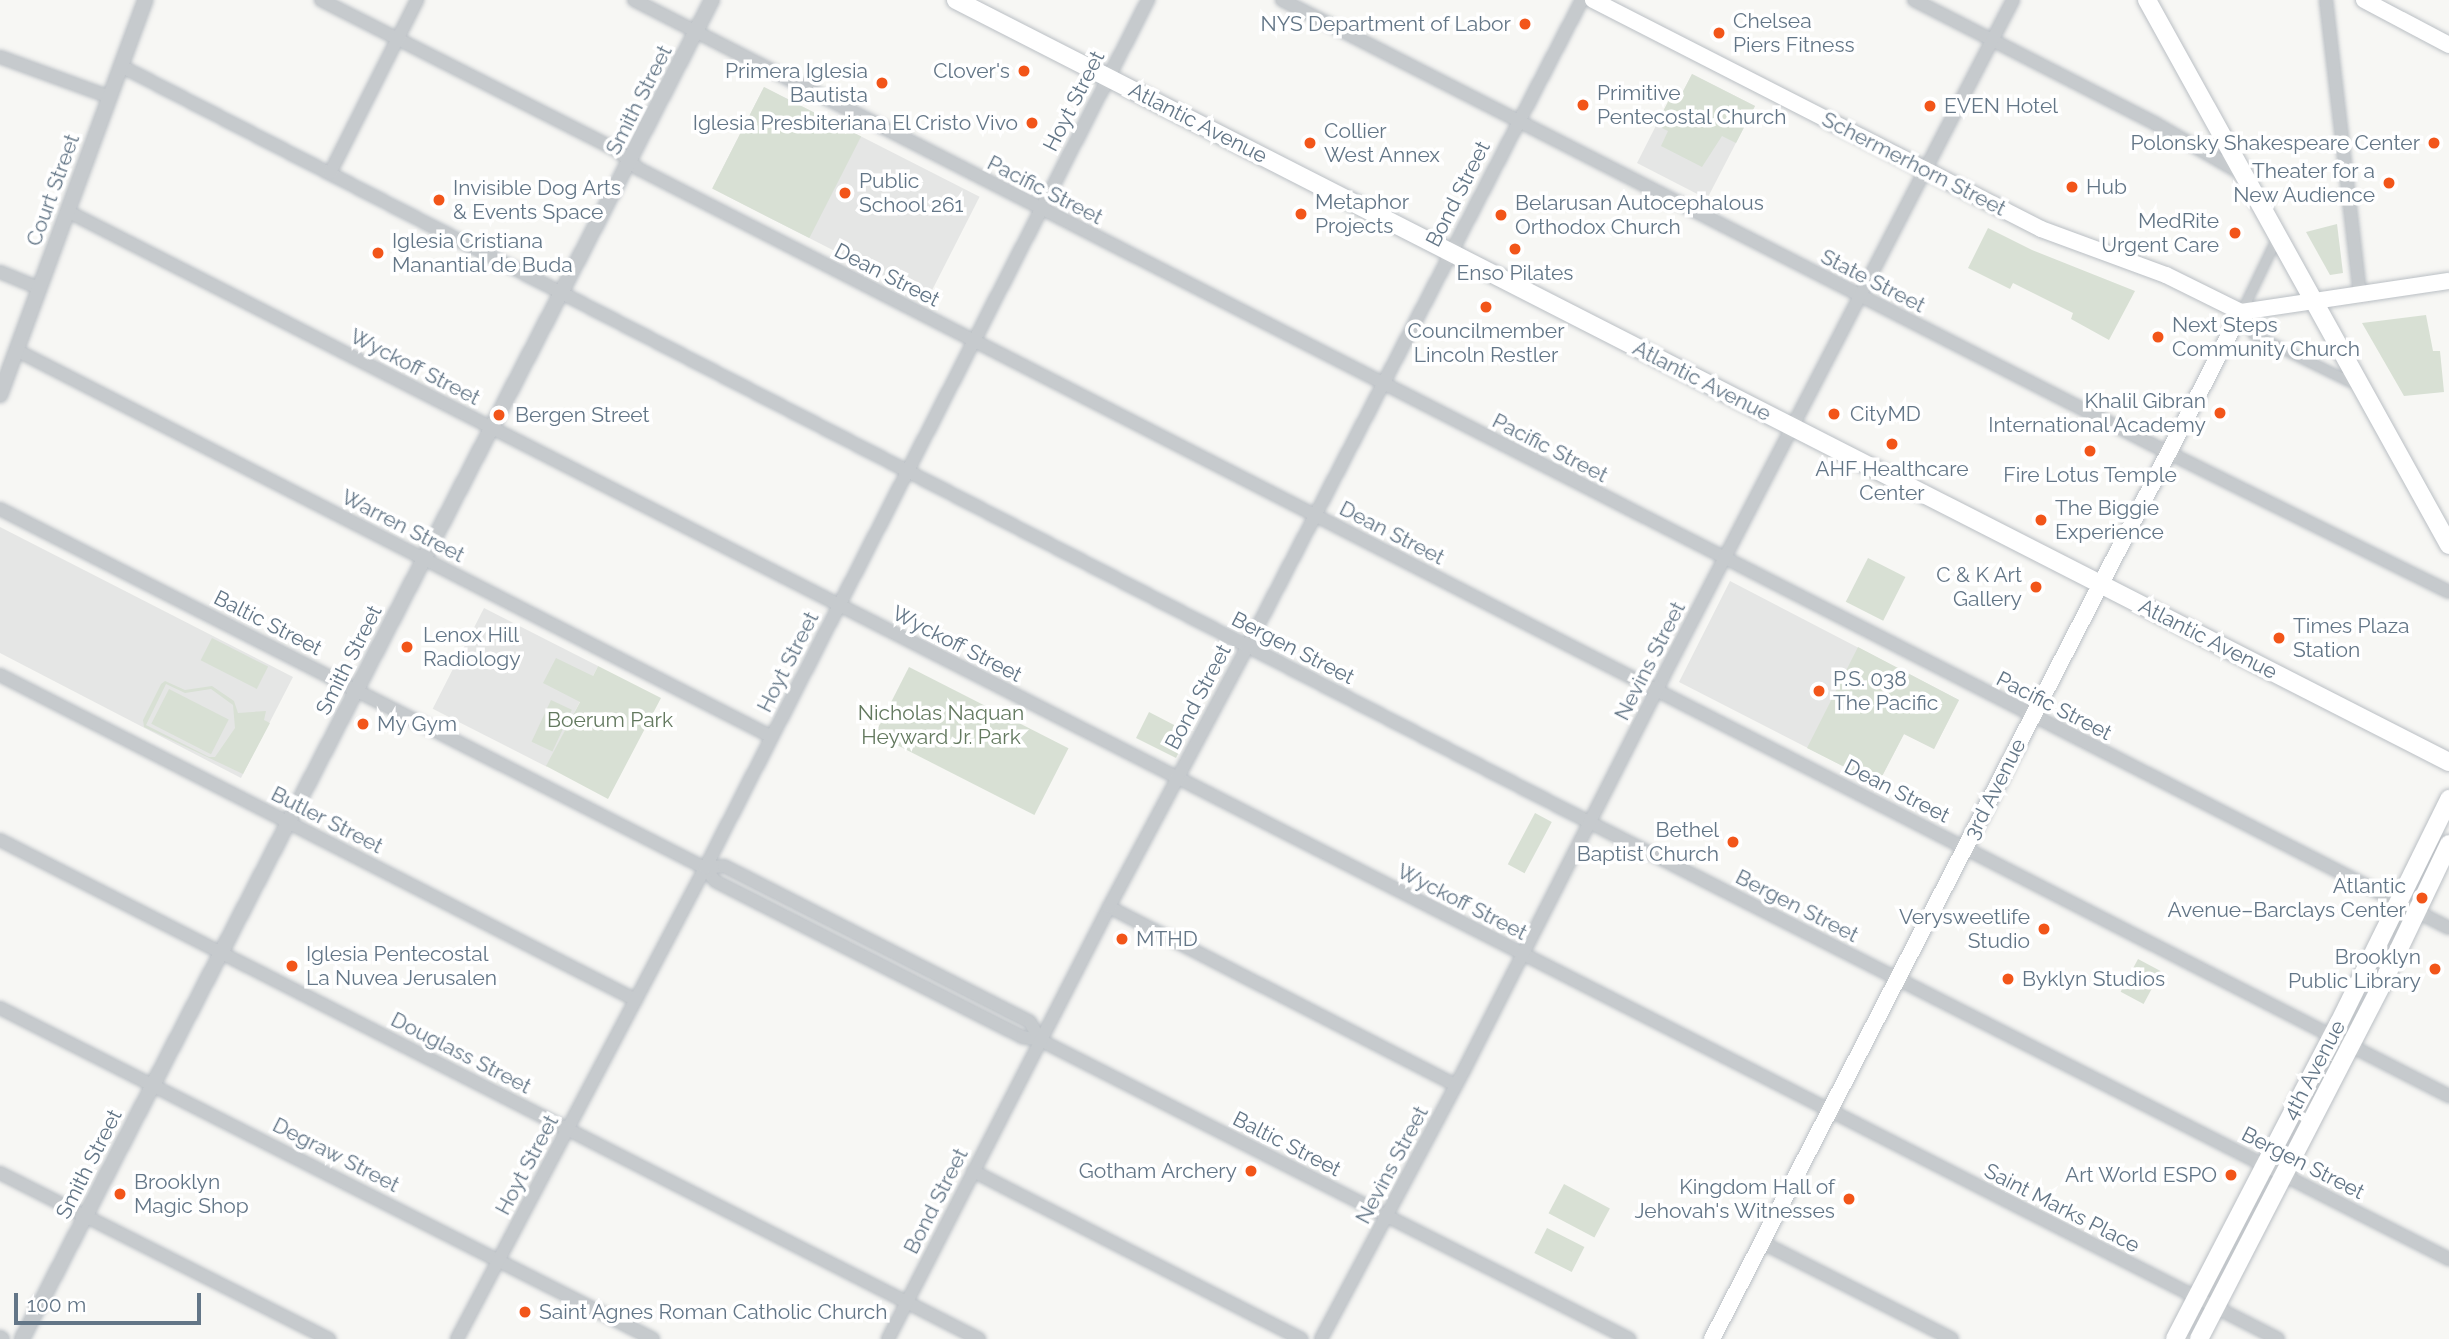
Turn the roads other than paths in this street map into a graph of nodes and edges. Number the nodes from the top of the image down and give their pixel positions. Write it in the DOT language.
graph roads {
  1 [pos="145,0"];
  2 [pos="321,0"];
  3 [pos="417,0"];
  4 [pos="634,0"];
  5 [pos="712,0"];
  6 [pos="956,0"];
  7 [pos="1148,0"];
  8 [pos="1282,0"];
  9 [pos="1582,0"];
  10 [pos="1593,0"];
  11 [pos="1914,0"];
  12 [pos="2013,0"];
  13 [pos="2147,0"];
  14 [pos="2326,0"];
  15 [pos="2364,0"];
  16 [pos="697,33"];
  17 [pos="397,39"];
  18 [pos="1992,40"];
  19 [pos="2449,45"];
  20 [pos="0,57"];
  21 [pos="121,66"];
  22 [pos="1108,78"];
  23 [pos="110,97"];
  24 [pos="1518,121"];
  25 [pos="631,161"];
  26 [pos="1926,170"];
  27 [pos="330,173"];
  28 [pos="2241,173"];
  29 [pos="1040,209"];
  30 [pos="68,211"];
  31 [pos="2277,237"];
  32 [pos="1450,252"];
  33 [pos="0,272"];
  34 [pos="2449,281"];
  35 [pos="39,289"];
  36 [pos="563,295"];
  37 [pos="1860,295"];
  38 [pos="2360,295"];
  39 [pos="2312,302"];
  40 [pos="2241,312"];
  41 [pos="972,340"];
  42 [pos="16,350"];
  43 [pos="1382,384"];
  44 [pos="2363,388"];
  45 [pos="0,395"];
  46 [pos="1792,427"];
  47 [pos="493,428"];
  48 [pos="2168,453"];
  49 [pos="906,471"];
  50 [pos="0,509"];
  51 [pos="1315,515"];
  52 [pos="2449,545"];
  53 [pos="1724,558"];
  54 [pos="425,559"];
  55 [pos="2101,585"];
  56 [pos="2449,592"];
  57 [pos="838,605"];
  58 [pos="1247,646"];
  59 [pos="0,675"];
  60 [pos="1656,690"];
  61 [pos="357,691"];
  62 [pos="2033,716"];
  63 [pos="772,737"];
  64 [pos="2449,762"];
  65 [pos="1177,778"];
  66 [pos="2449,799"];
  67 [pos="289,822"];
  68 [pos="1588,822"];
  69 [pos="0,840"];
  70 [pos="2449,844"];
  71 [pos="1965,848"];
  72 [pos="705,868"];
  73 [pos="2408,906"];
  74 [pos="1108,907"];
  75 [pos="2449,928"];
  76 [pos="222,953"];
  77 [pos="1522,954"];
  78 [pos="1898,978"];
  79 [pos="636,1000"];
  80 [pos="0,1007"];
  81 [pos="2333,1036"];
  82 [pos="1040,1040"];
  83 [pos="2351,1046"];
  84 [pos="154,1085"];
  85 [pos="1456,1085"];
  86 [pos="2449,1096"];
  87 [pos="1829,1111"];
  88 [pos="568,1129"];
  89 [pos="2264,1165"];
  90 [pos="973,1171"];
  91 [pos="0,1173"];
  92 [pos="2282,1173"];
  93 [pos="86,1216"];
  94 [pos="1387,1216"];
  95 [pos="1761,1242"];
  96 [pos="499,1259"];
  97 [pos="2449,1259"];
  98 [pos="2196,1297"];
  99 [pos="906,1302"];
  100 [pos="2215,1307"];
  101 [pos="22,1339"];
  102 [pos="329,1339"];
  103 [pos="457,1339"];
  104 [pos="653,1339"];
  105 [pos="888,1339"];
  106 [pos="979,1339"];
  107 [pos="1301,1339"];
  108 [pos="1321,1339"];
  109 [pos="1629,1339"];
  110 [pos="1712,1339"];
  111 [pos="1952,1339"];
  112 [pos="2175,1339"];
  113 [pos="2199,1339"];
  114 [pos="2278,1339"];
  1 -- 21 [label="street, Court Street"];
  2 -- 17 [label="street, Dean Street"];
  3 -- 17 [label="street"];
  4 -- 16 [label="street, Pacific Street"];
  5 -- 16 [label="street, Smith Street"];
  6 -- 22 [label="main road, Atlantic Avenue"];
  7 -- 22 [label="street, Hoyt Street"];
  8 -- 24 [label="street, State Street"];
  9 -- 24 [label="street, Bond Street"];
  10 -- 26 [label="main road, Schermerhorn Street"];
  11 -- 18 [label="street"];
  12 -- 18 [label="street, Nevins Street"];
  13 -- 28 [label="main road"];
  14 -- 38 [label="street"];
  15 -- 19 [label="main road"];
  16 -- 25 [label="street, Smith Street"];
  16 -- 29 [label="street, Pacific Street"];
  17 -- 25 [label="street, Dean Street"];
  17 -- 27 [label="street"];
  18 -- 26 [label="street, Nevins Street"];
  18 -- 28 [label="street"];
  20 -- 23 [label="street"];
  21 -- 23 [label="street, Court Street"];
  21 -- 27 [label="street, Bergen Street"];
  22 -- 29 [label="street, Hoyt Street"];
  22 -- 32 [label="main road, Atlantic Avenue"];
  23 -- 30 [label="street, Court Street"];
  24 -- 32 [label="street, Bond Street"];
  24 -- 37 [label="street, State Street"];
  25 -- 36 [label="street, Smith Street"];
  25 -- 41 [label="street, Dean Street"];
  26 -- 37 [label="street, Nevins Street"];
  26 -- 40 [label="main road, Schermerhorn Street"];
  27 -- 36 [label="street, Bergen Street"];
  28 -- 31 [label="main road"];
  29 -- 41 [label="street, Hoyt Street"];
  29 -- 43 [label="street, Pacific Street"];
  30 -- 35 [label="street, Court Street"];
  30 -- 47 [label="street, Wyckoff Street"];
  31 -- 39 [label="main road"];
  31 -- 40 [label="street, 3rd Avenue"];
  32 -- 43 [label="street, Bond Street"];
  32 -- 46 [label="main road, Atlantic Avenue"];
  33 -- 35 [label="street"];
  34 -- 38 [label="main road"];
  35 -- 42 [label="street, Court Street"];
  36 -- 47 [label="street, Smith Street"];
  36 -- 49 [label="street, Bergen Street"];
  37 -- 46 [label="street, Nevins Street"];
  37 -- 48 [label="street, State Street"];
  38 -- 39 [label="main road"];
  39 -- 40 [label="main road"];
  39 -- 44 [label="main road"];
  40 -- 44 [label="street"];
  40 -- 48 [label="main road, 3rd Avenue"];
  41 -- 49 [label="street, Hoyt Street"];
  41 -- 51 [label="street, Dean Street"];
  42 -- 45 [label="street, Court Street"];
  42 -- 54 [label="street, Warren Street"];
  43 -- 51 [label="street, Bond Street"];
  43 -- 53 [label="street, Pacific Street"];
  44 -- 52 [label="main road"];
  46 -- 53 [label="street, Nevins Street"];
  46 -- 55 [label="main road, Atlantic Avenue"];
  47 -- 54 [label="street, Smith Street"];
  47 -- 57 [label="street, Wyckoff Street"];
  48 -- 55 [label="main road, 3rd Avenue"];
  48 -- 56 [label="street, State Street"];
  49 -- 57 [label="street, Hoyt Street"];
  49 -- 58 [label="street, Bergen Street"];
  50 -- 61 [label="street, Baltic Street"];
  51 -- 58 [label="street, Bond Street"];
  51 -- 60 [label="street, Dean Street"];
  53 -- 60 [label="street, Nevins Street"];
  53 -- 62 [label="street, Pacific Street"];
  54 -- 61 [label="street, Smith Street"];
  54 -- 63 [label="street, Warren Street"];
  55 -- 62 [label="main road, 3rd Avenue"];
  55 -- 64 [label="main road, Atlantic Avenue"];
  57 -- 63 [label="street, Hoyt Street"];
  57 -- 65 [label="street, Wyckoff Street"];
  58 -- 65 [label="street, Bond Street"];
  58 -- 68 [label="street, Bergen Street"];
  59 -- 67 [label="street, Butler Street"];
  60 -- 68 [label="street, Nevins Street"];
  60 -- 71 [label="street, Dean Street"];
  61 -- 67 [label="street, Smith Street"];
  61 -- 72 [label="street, Baltic Street"];
  62 -- 71 [label="main road, 3rd Avenue"];
  62 -- 73 [label="street, Pacific Street"];
  63 -- 72 [label="street, Hoyt Street"];
  65 -- 74 [label="street, Bond Street"];
  65 -- 77 [label="street, Wyckoff Street"];
  66 -- 73 [label="main road, 4th Avenue"];
  67 -- 76 [label="street, Smith Street"];
  67 -- 79 [label="street, Butler Street"];
  68 -- 77 [label="street, Nevins Street"];
  68 -- 78 [label="street, Bergen Street"];
  69 -- 76 [label="street, Douglass Street"];
  70 -- 73 [label="main road, 4th Avenue"];
  71 -- 78 [label="main road, 3rd Avenue"];
  71 -- 81 [label="street, Dean Street"];
  72 -- 79 [label="street, Hoyt Street"];
  72 -- 82 [label="street, Baltic Street"];
  73 -- 75 [label="street, Pacific Street"];
  73 -- 81 [label="main road, 4th Avenue"];
  73 -- 83 [label="main road, 4th Avenue"];
  74 -- 82 [label="street, Bond Street"];
  74 -- 85 [label="street"];
  76 -- 84 [label="street, Smith Street"];
  76 -- 88 [label="street, Douglass Street"];
  77 -- 85 [label="street, Nevins Street"];
  77 -- 87 [label="street, Wyckoff Street"];
  78 -- 87 [label="main road, 3rd Avenue"];
  78 -- 89 [label="street, Bergen Street"];
  79 -- 88 [label="street, Hoyt Street"];
  80 -- 84 [label="street, Degraw Street"];
  81 -- 83 [label="street, Dean Street"];
  81 -- 89 [label="main road, 4th Avenue"];
  82 -- 90 [label="street, Bond Street"];
  82 -- 94 [label="street, Baltic Street"];
  83 -- 86 [label="street, Dean Street"];
  83 -- 92 [label="main road, 4th Avenue"];
  84 -- 93 [label="street, Smith Street"];
  84 -- 96 [label="street, Degraw Street"];
  85 -- 94 [label="street, Nevins Street"];
  87 -- 95 [label="main road, 3rd Avenue"];
  87 -- 98 [label="street, Saint Marks Place"];
  88 -- 96 [label="street, Hoyt Street"];
  88 -- 99 [label="street, Douglass Street"];
  89 -- 92 [label="street, Bergen Street"];
  89 -- 98 [label="main road, 4th Avenue"];
  90 -- 99 [label="street, Bond Street"];
  90 -- 107 [label="street"];
  91 -- 93 [label="street"];
  92 -- 97 [label="street, Bergen Street"];
  92 -- 100 [label="main road, 4th Avenue"];
  93 -- 101 [label="street, Smith Street"];
  93 -- 102 [label="street"];
  94 -- 108 [label="street, Nevins Street"];
  94 -- 109 [label="street, Baltic Street"];
  95 -- 110 [label="main road, 3rd Avenue"];
  95 -- 111 [label="street"];
  96 -- 103 [label="street, Hoyt Street"];
  96 -- 104 [label="street, Degraw Street"];
  98 -- 100 [label="street, Saint Marks Place"];
  98 -- 112 [label="main road, 4th Avenue"];
  99 -- 105 [label="street, Bond Street"];
  99 -- 106 [label="street, Douglass Street"];
  100 -- 113 [label="main road, 4th Avenue"];
  100 -- 114 [label="street, Saint Marks Place"];
}
